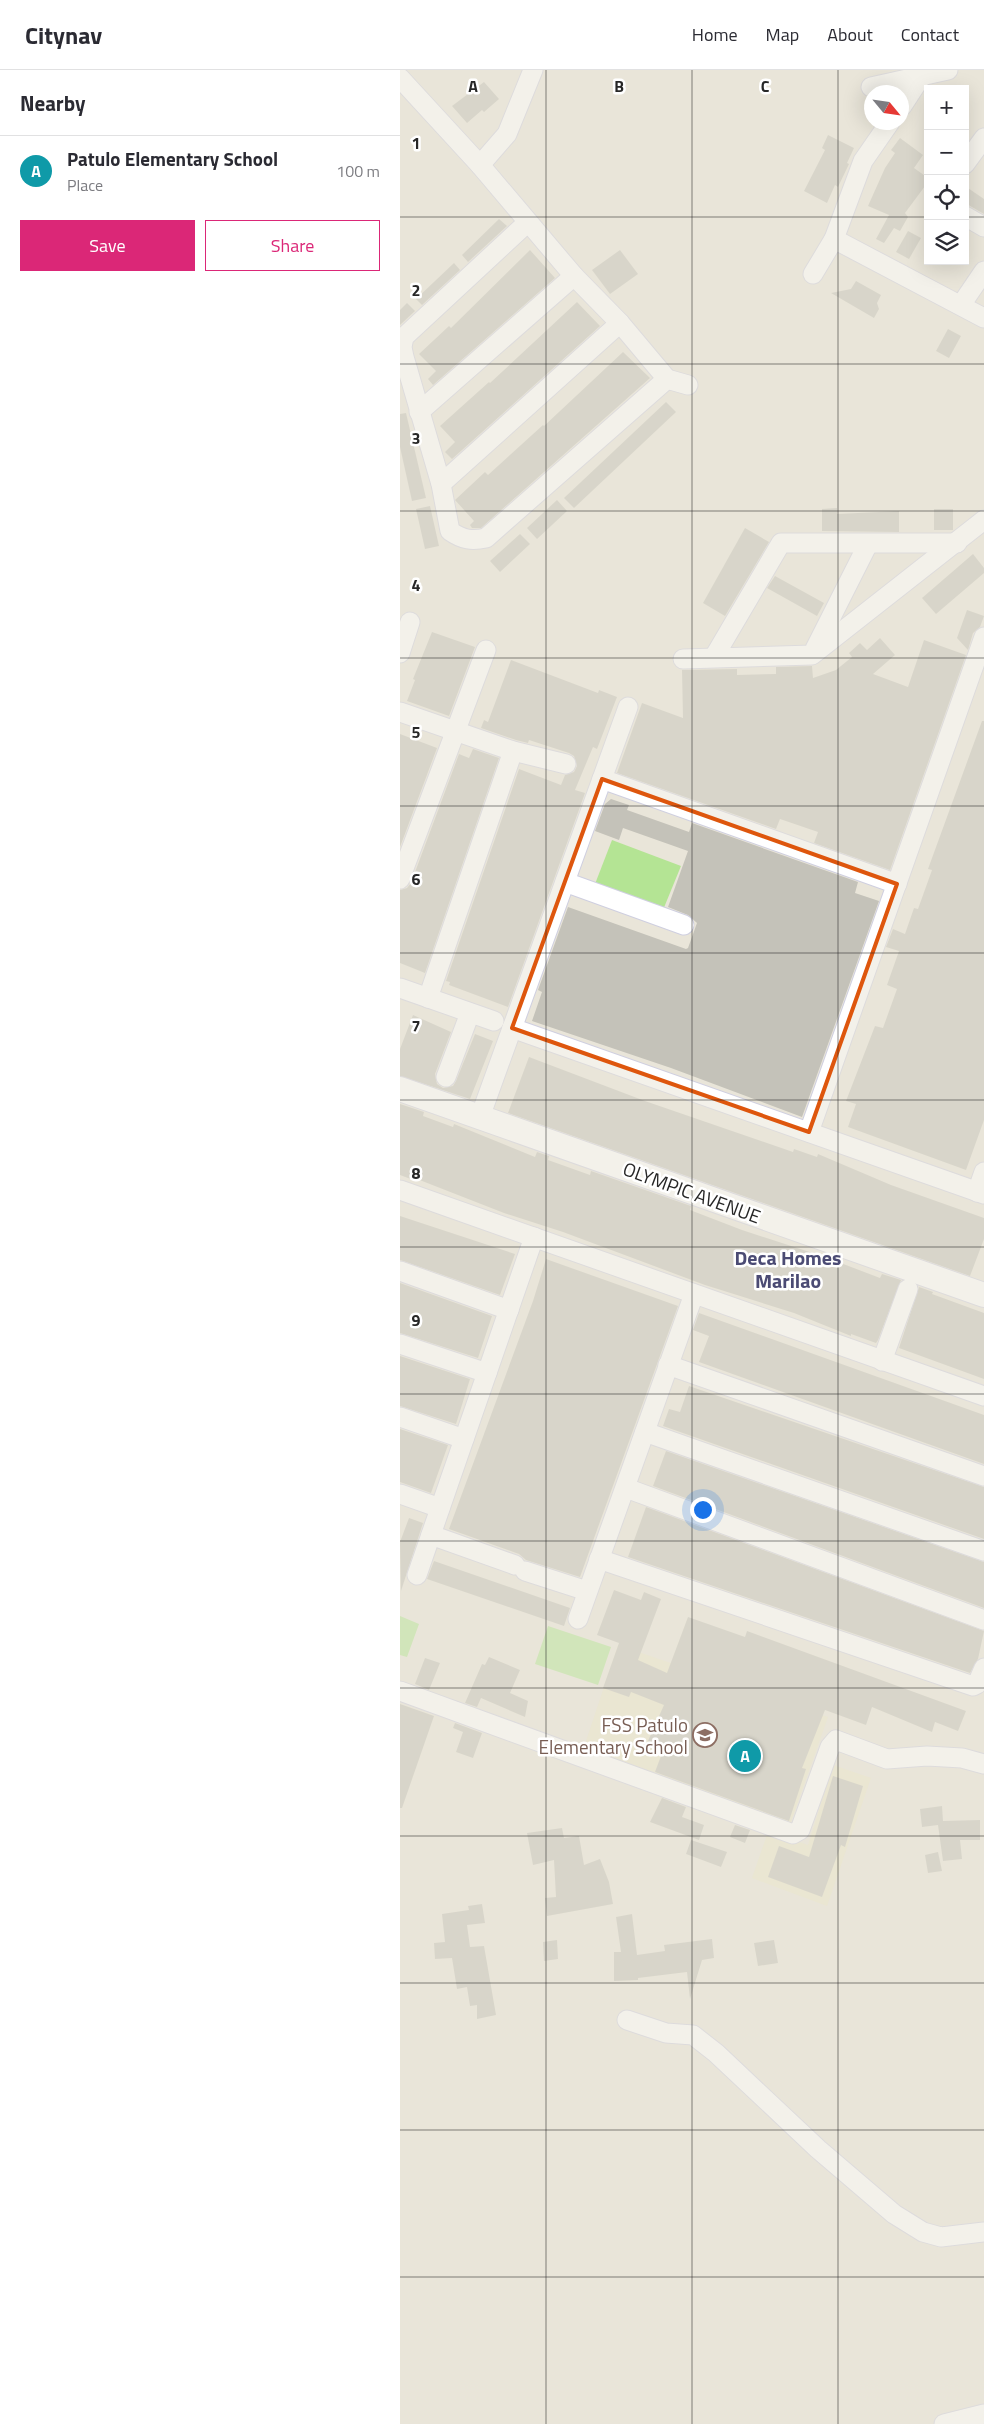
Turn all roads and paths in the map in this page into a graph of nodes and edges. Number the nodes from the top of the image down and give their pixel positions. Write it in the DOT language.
graph roads {
  1 [pos="532,70"];
  2 [pos="948,70"];
  3 [pos="921,74"];
  4 [pos="400,78"];
  5 [pos="879,85"];
  6 [pos="909,94"];
  7 [pos="884,130"];
  8 [pos="984,138"];
  9 [pos="969,159"];
  10 [pos="480,165"];
  11 [pos="969,218"];
  12 [pos="528,222"];
  13 [pos="984,227"];
  14 [pos="834,239"];
  15 [pos="984,271"];
  16 [pos="812,274"];
  17 [pos="574,276"];
  18 [pos="961,305"];
  19 [pos="984,318"];
  20 [pos="620,323"];
  21 [pos="667,379"];
  22 [pos="688,386"];
  23 [pos="419,412"];
  24 [pos="441,484"];
  25 [pos="984,520"];
  26 [pos="957,543"];
  27 [pos="868,544"];
  28 [pos="410,622"];
  29 [pos="984,637"];
  30 [pos="486,650"];
  31 [pos="400,653"];
  32 [pos="812,655"];
  33 [pos="714,657"];
  34 [pos="683,659"];
  35 [pos="628,707"];
  36 [pos="400,712"];
  37 [pos="455,731"];
  38 [pos="513,751"];
  39 [pos="566,764"];
  40 [pos="602,779"];
  41 [pos="400,879"];
  42 [pos="565,882"];
  43 [pos="897,884"];
  44 [pos="684,925"];
  45 [pos="400,988"];
  46 [pos="428,998"];
  47 [pos="470,1013"];
  48 [pos="494,1021"];
  49 [pos="512,1028"];
  50 [pos="446,1077"];
  51 [pos="400,1089"];
  52 [pos="480,1117"];
  53 [pos="809,1132"];
  54 [pos="984,1172"];
  55 [pos="400,1190"];
  56 [pos="980,1193"];
  57 [pos="534,1237"];
  58 [pos="400,1272"];
  59 [pos="908,1290"];
  60 [pos="694,1294"];
  61 [pos="984,1295"];
  62 [pos="509,1310"];
  63 [pos="400,1344"];
  64 [pos="882,1361"];
  65 [pos="668,1365"];
  66 [pos="487,1373"];
  67 [pos="984,1396"];
  68 [pos="400,1417"];
  69 [pos="645,1432"];
  70 [pos="464,1438"];
  71 [pos="984,1476"];
  72 [pos="626,1488"];
  73 [pos="400,1494"];
  74 [pos="440,1508"];
  75 [pos="431,1535"];
  76 [pos="984,1551"];
  77 [pos="599,1559"];
  78 [pos="417,1575"];
  79 [pos="587,1591"];
  80 [pos="578,1619"];
  81 [pos="984,1620"];
  82 [pos="984,1668"];
  83 [pos="400,1690"];
  84 [pos="984,1764"];
  85 [pos="627,2020"];
  86 [pos="984,2232"];
  87 [pos="984,2414"];
  88 [pos="964,2422"];
  89 [pos="944,2424"];
  1 -- 10 [label="street"];
  2 -- 3 [label="street"];
  3 -- 5 [label="street"];
  3 -- 6 [label="street"];
  4 -- 10 [label="street"];
  7 -- 14 [label="street"];
  8 -- 9 [label="street"];
  10 -- 12 [label="street"];
  11 -- 13 [label="street"];
  12 -- 17 [label="street"];
  12 -- 23 [label="street"];
  14 -- 16 [label="street"];
  14 -- 18 [label="street"];
  15 -- 18 [label="street"];
  17 -- 20 [label="street"];
  17 -- 23 [label="street"];
  18 -- 19 [label="street"];
  20 -- 21 [label="street"];
  20 -- 24 [label="street"];
  21 -- 22 [label="street"];
  21 -- 24 [label="street"];
  23 -- 24 [label="street"];
  25 -- 26 [label="street"];
  26 -- 27 [label="street"];
  26 -- 32 [label="street"];
  27 -- 32 [label="street"];
  27 -- 33 [label="street"];
  28 -- 31 [label="street"];
  29 -- 43 [label="street"];
  30 -- 37 [label="street"];
  32 -- 33 [label="street"];
  33 -- 34 [label="street"];
  35 -- 40 [label="street"];
  36 -- 37 [label="street"];
  37 -- 38 [label="street"];
  37 -- 41 [label="street"];
  38 -- 39 [label="street"];
  38 -- 46 [label="street"];
  40 -- 42 [label="street"];
  40 -- 43 [label="street"];
  42 -- 44 [label="street"];
  42 -- 49 [label="street"];
  43 -- 53 [label="street"];
  45 -- 46 [label="street"];
  46 -- 47 [label="street"];
  47 -- 48 [label="street"];
  47 -- 50 [label="street"];
  49 -- 52 [label="street"];
  49 -- 53 [label="street"];
  51 -- 52 [label="street, OLYMPIC AVENUE"];
  52 -- 61 [label="street, OLYMPIC AVENUE"];
  53 -- 56 [label="street"];
  54 -- 56 [label="street"];
  55 -- 57 [label="street"];
  57 -- 60 [label="street"];
  57 -- 62 [label="street"];
  58 -- 62 [label="street"];
  59 -- 64 [label="street"];
  60 -- 64 [label="street"];
  60 -- 65 [label="street"];
  62 -- 66 [label="street"];
  63 -- 66 [label="street"];
  64 -- 67 [label="street"];
  65 -- 69 [label="street"];
  65 -- 71 [label="street"];
  66 -- 70 [label="street"];
  68 -- 70 [label="street"];
  69 -- 72 [label="street"];
  69 -- 76 [label="street"];
  70 -- 74 [label="street"];
  72 -- 77 [label="street"];
  72 -- 81 [label="street"];
  73 -- 74 [label="street"];
  74 -- 75 [label="street"];
  75 -- 78 [label="street"];
  75 -- 79 [label="street"];
  77 -- 79 [label="street"];
  77 -- 82 [label="street"];
  79 -- 80 [label="street"];
  83 -- 84 [label="street"];
  85 -- 86 [label="street"];
  87 -- 88 [label="street"];
  88 -- 89 [label="street"];
}
